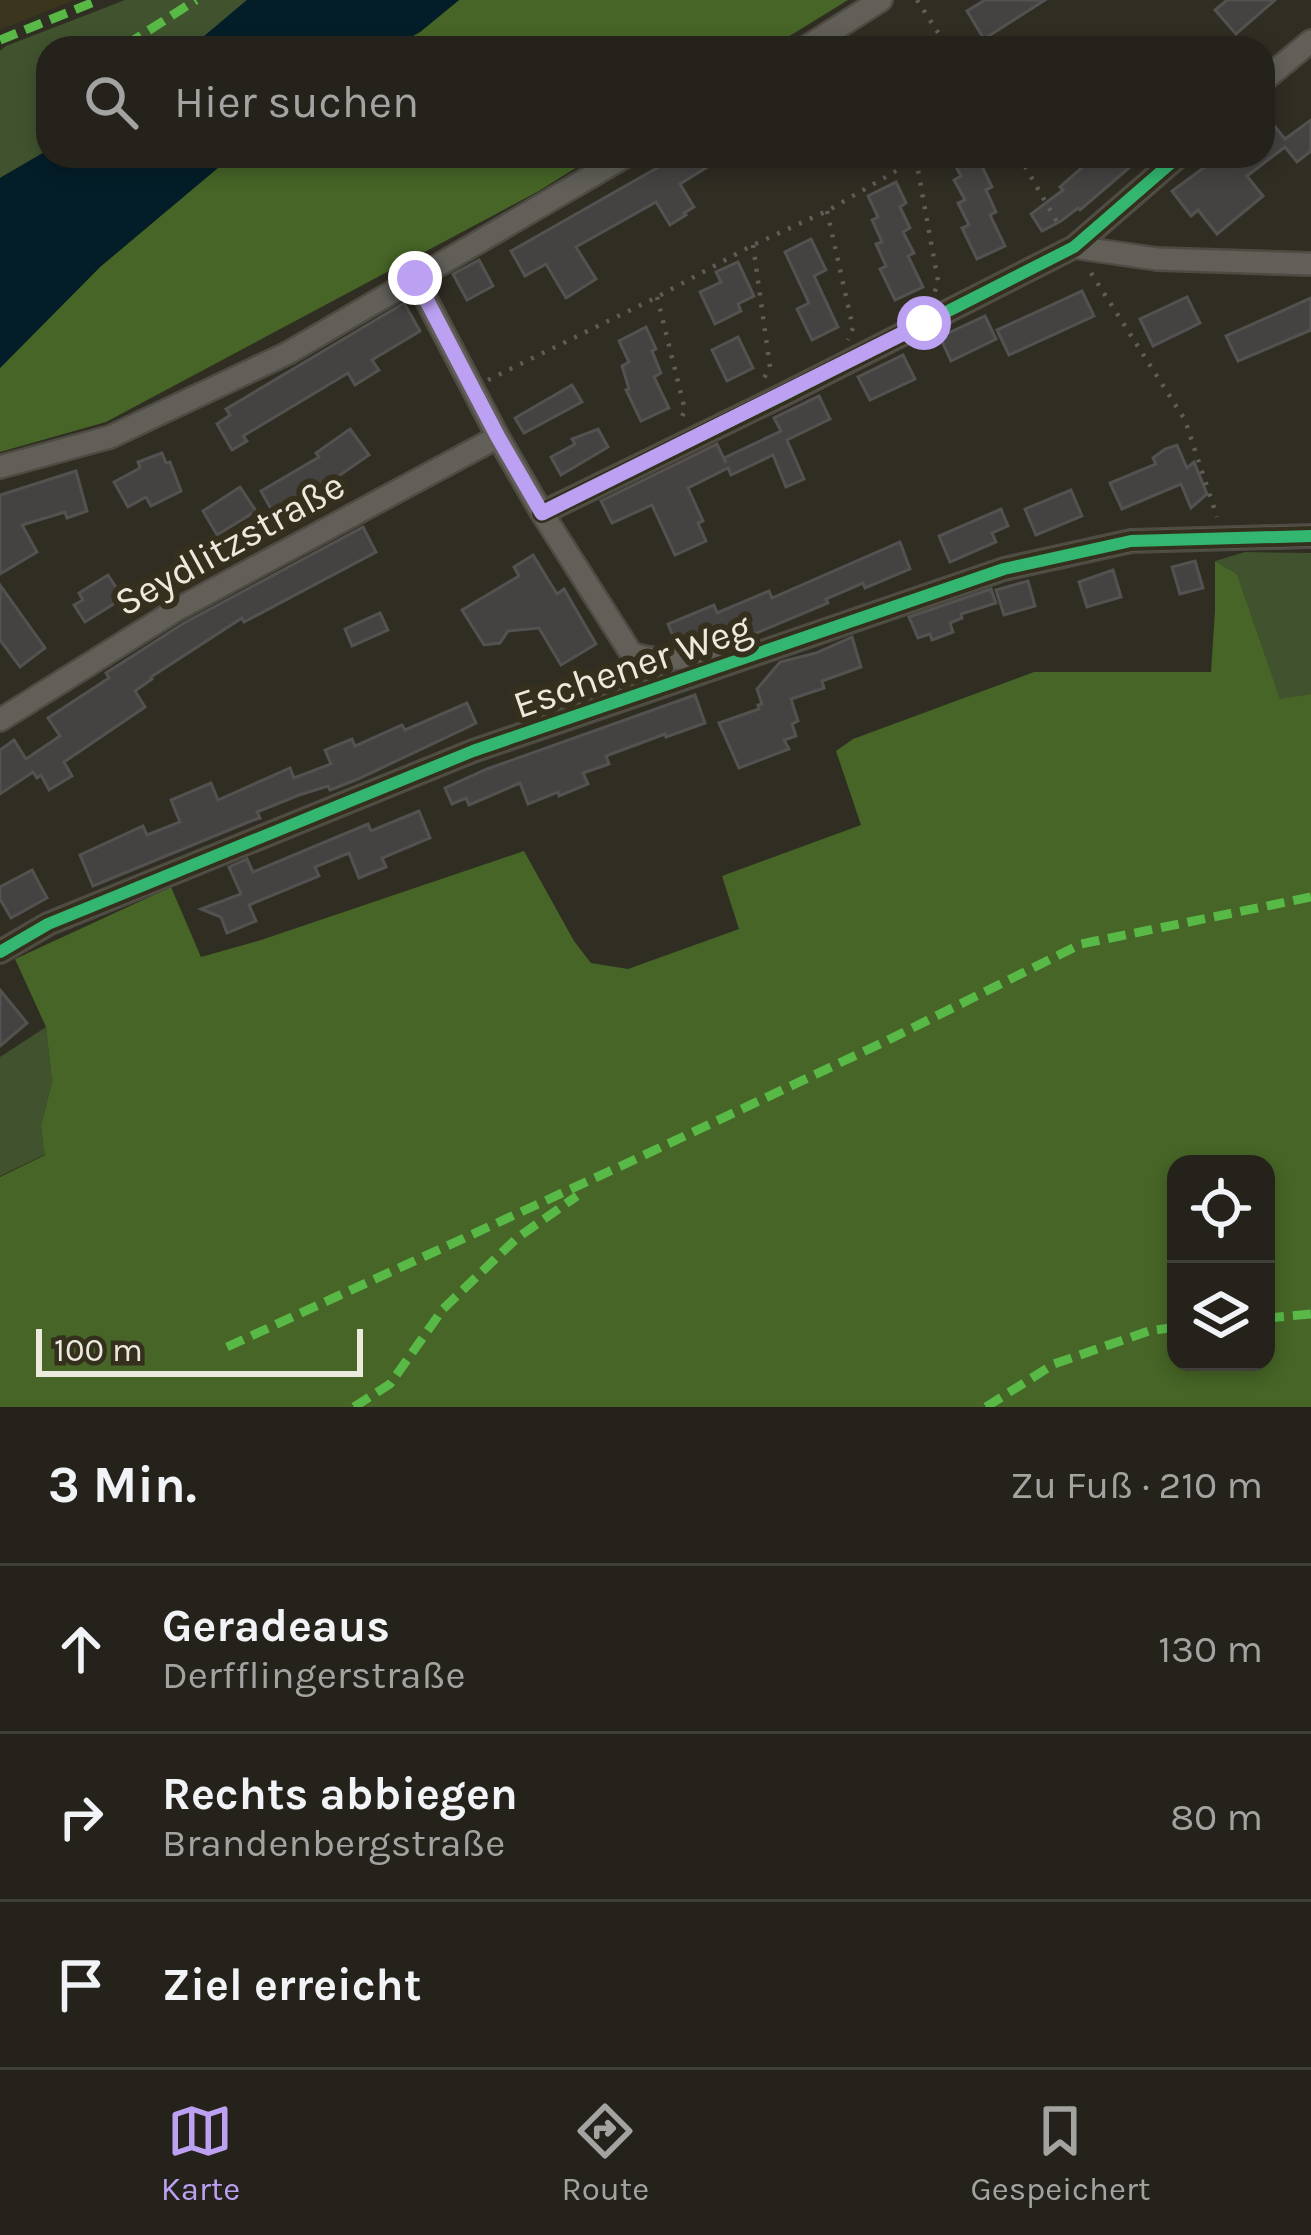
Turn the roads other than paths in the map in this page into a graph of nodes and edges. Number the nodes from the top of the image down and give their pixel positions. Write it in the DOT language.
graph roads {
  1 [pos="881,0"];
  2 [pos="824,36"];
  3 [pos="1311,40"];
  4 [pos="1275,71"];
  5 [pos="605,168"];
  6 [pos="1165,168"];
  7 [pos="1074,247"];
  8 [pos="1311,264"];
  9 [pos="415,278"];
  10 [pos="498,437"];
  11 [pos="0,467"];
  12 [pos="542,513"];
  13 [pos="1311,536"];
  14 [pos="754,656"];
  15 [pos="0,720"];
  16 [pos="0,952"];
  1 -- 2 [label="street"];
  3 -- 4 [label="street"];
  5 -- 9 [label="street"];
  6 -- 7 [label="street"];
  7 -- 8 [label="street"];
  7 -- 12 [label="street"];
  9 -- 10 [label="street"];
  9 -- 11 [label="street"];
  10 -- 12 [label="street"];
  10 -- 15 [label="street, Seydlitzstraße"];
  12 -- 14 [label="street"];
  13 -- 14 [label="street, Eschener Weg"];
  14 -- 16 [label="street, Eschener Weg"];
}
